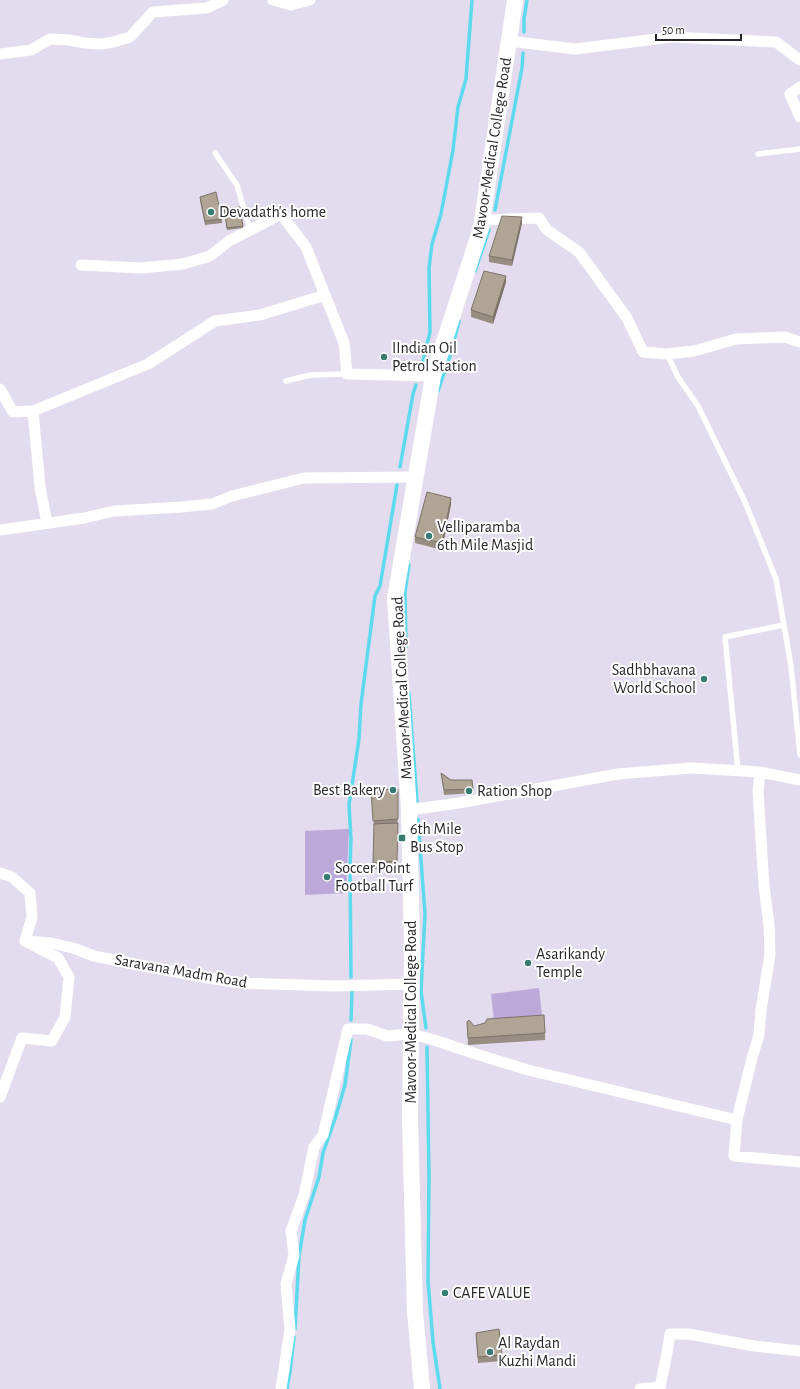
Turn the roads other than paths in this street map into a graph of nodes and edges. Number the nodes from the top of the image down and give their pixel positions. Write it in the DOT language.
graph roads {
  1 [pos="222,0"];
  2 [pos="273,0"];
  3 [pos="310,0"];
  4 [pos="515,0"];
  5 [pos="290,3"];
  6 [pos="509,41"];
  7 [pos="0,54"];
  8 [pos="800,60"];
  9 [pos="800,87"];
  10 [pos="800,117"];
  11 [pos="800,149"];
  12 [pos="214,153"];
  13 [pos="758,154"];
  14 [pos="483,220"];
  15 [pos="250,230"];
  16 [pos="81,265"];
  17 [pos="325,295"];
  18 [pos="800,342"];
  19 [pos="667,354"];
  20 [pos="347,374"];
  21 [pos="433,376"];
  22 [pos="286,380"];
  23 [pos="0,389"];
  24 [pos="33,412"];
  25 [pos="415,477"];
  26 [pos="47,523"];
  27 [pos="0,530"];
  28 [pos="784,625"];
  29 [pos="800,755"];
  30 [pos="738,770"];
  31 [pos="760,772"];
  32 [pos="800,780"];
  33 [pos="409,810"];
  34 [pos="0,873"];
  35 [pos="25,941"];
  36 [pos="412,984"];
  37 [pos="411,1034"];
  38 [pos="0,1097"];
  39 [pos="737,1120"];
  40 [pos="800,1162"];
  41 [pos="800,1351"];
  42 [pos="660,1388"];
  43 [pos="281,1389"];
  44 [pos="422,1389"];
  45 [pos="640,1389"];
  1 -- 7 [label="street"];
  2 -- 5 [label="street"];
  3 -- 5 [label="street"];
  4 -- 6 [label="main road, Mavoor-Medical College Road"];
  6 -- 8 [label="street"];
  6 -- 14 [label="main road, Mavoor-Medical College Road"];
  9 -- 10 [label="street"];
  11 -- 13 [label="lane"];
  12 -- 15 [label="lane"];
  14 -- 19 [label="street"];
  14 -- 21 [label="main road, Mavoor-Medical College Road"];
  15 -- 16 [label="street"];
  15 -- 17 [label="street"];
  17 -- 20 [label="street"];
  17 -- 24 [label="street"];
  18 -- 19 [label="street"];
  19 -- 28 [label="lane"];
  20 -- 21 [label="street"];
  20 -- 22 [label="lane"];
  21 -- 25 [label="main road, Mavoor-Medical College Road"];
  23 -- 24 [label="street"];
  24 -- 26 [label="street"];
  25 -- 26 [label="street"];
  25 -- 33 [label="main road, Mavoor-Medical College Road"];
  26 -- 27 [label="street"];
  28 -- 29 [label="lane"];
  28 -- 30 [label="lane"];
  30 -- 31 [label="street"];
  30 -- 33 [label="street"];
  31 -- 32 [label="street"];
  31 -- 39 [label="street"];
  33 -- 36 [label="main road, Mavoor-Medical College Road"];
  34 -- 35 [label="street"];
  35 -- 36 [label="street, Saravana Madm Road"];
  35 -- 38 [label="street"];
  36 -- 37 [label="main road, Mavoor-Medical College Road"];
  37 -- 39 [label="street"];
  37 -- 43 [label="street"];
  37 -- 44 [label="main road, Mavoor-Medical College Road"];
  39 -- 40 [label="street"];
  41 -- 42 [label="street"];
  42 -- 45 [label="street"];
}
